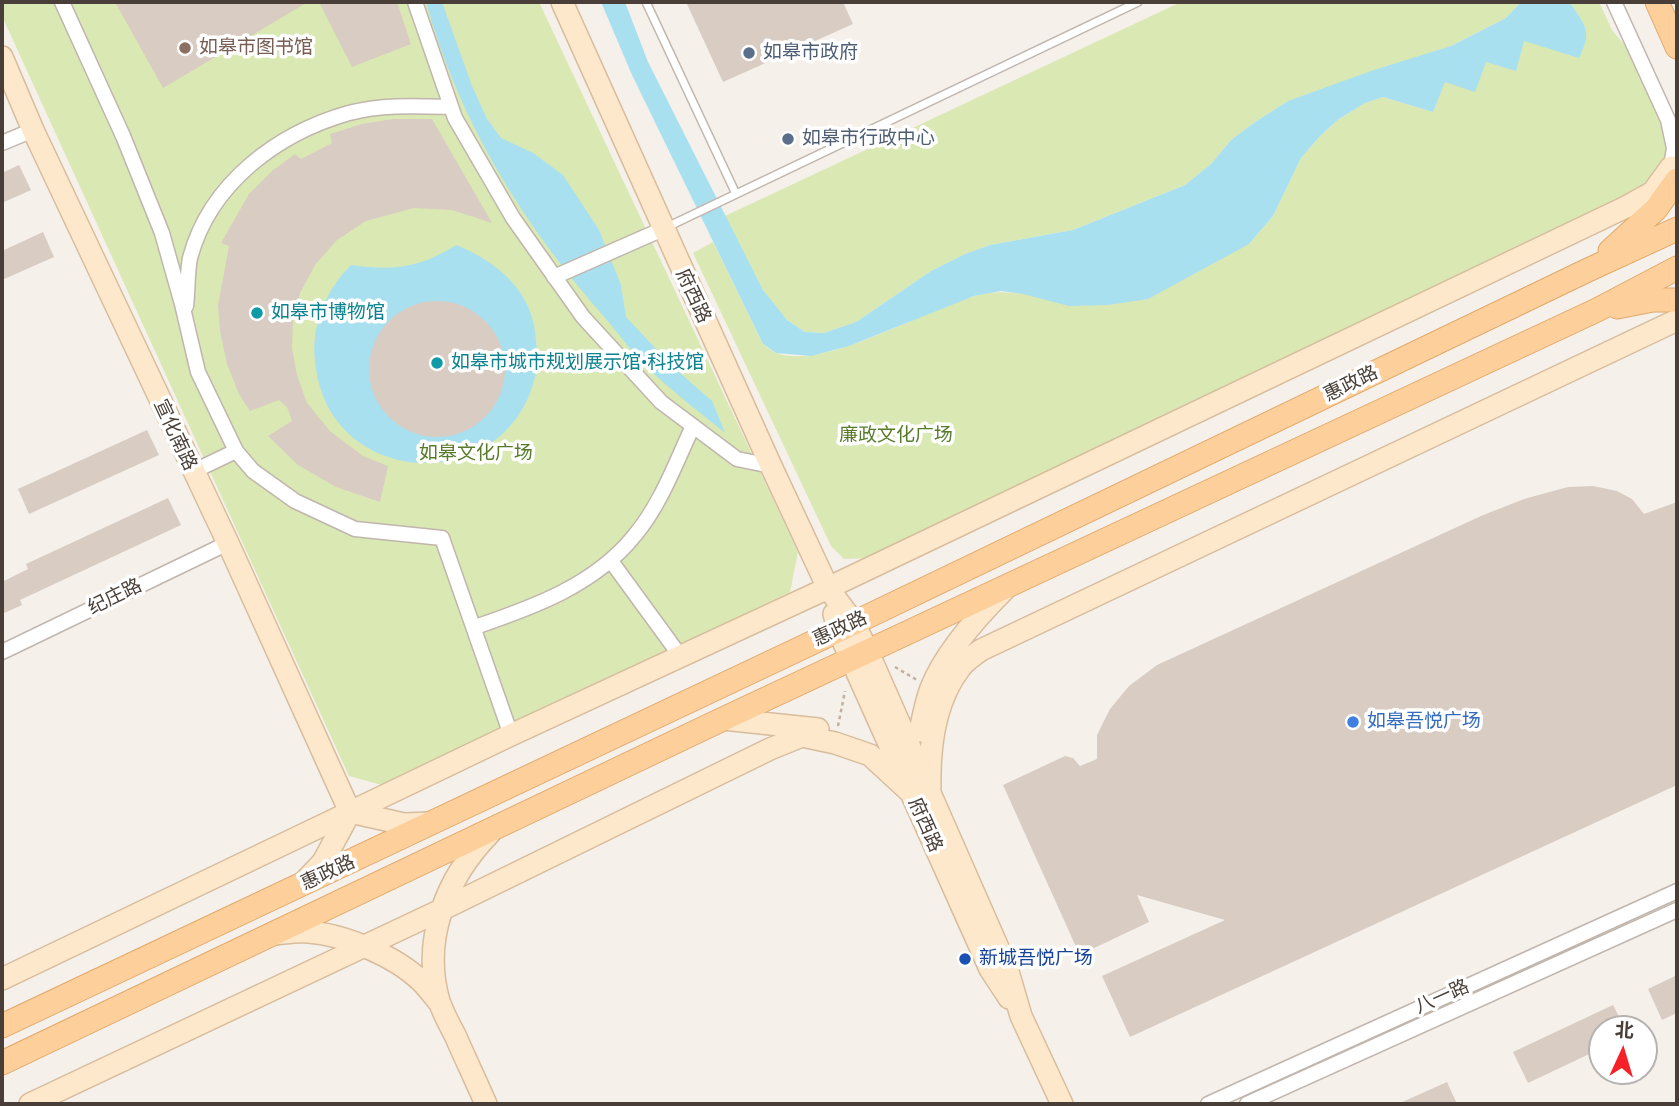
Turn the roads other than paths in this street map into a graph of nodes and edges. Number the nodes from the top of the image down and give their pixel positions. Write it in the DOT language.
graph roads {
  1 [pos="62,2"];
  2 [pos="415,2"];
  3 [pos="562,2"];
  4 [pos="646,2"];
  5 [pos="1138,2"];
  6 [pos="1614,2"];
  7 [pos="1657,2"];
  8 [pos="1677,47"];
  9 [pos="2,57"];
  10 [pos="451,107"];
  11 [pos="33,130"];
  12 [pos="2,144"];
  13 [pos="1674,174"];
  14 [pos="736,194"];
  15 [pos="663,229"];
  16 [pos="1677,229"];
  17 [pos="1646,244"];
  18 [pos="1587,270"];
  19 [pos="1669,272"];
  20 [pos="554,277"];
  21 [pos="1677,300"];
  22 [pos="1597,310"];
  23 [pos="185,318"];
  24 [pos="1677,320"];
  25 [pos="693,426"];
  26 [pos="236,451"];
  27 [pos="771,466"];
  28 [pos="192,472"];
  29 [pos="228,543"];
  30 [pos="611,561"];
  31 [pos="828,588"];
  32 [pos="1005,589"];
  33 [pos="475,627"];
  34 [pos="846,627"];
  35 [pos="2,652"];
  36 [pos="681,656"];
  37 [pos="859,656"];
  38 [pos="723,719"];
  39 [pos="511,735"];
  40 [pos="907,765"];
  41 [pos="909,791"];
  42 [pos="930,797"];
  43 [pos="350,812"];
  44 [pos="435,822"];
  45 [pos="494,829"];
  46 [pos="298,887"];
  47 [pos="1677,891"];
  48 [pos="441,910"];
  49 [pos="1677,910"];
  50 [pos="270,934"];
  51 [pos="362,946"];
  52 [pos="2,979"];
  53 [pos="440,1003"];
  54 [pos="1021,1016"];
  55 [pos="2,1026"];
  56 [pos="2,1063"];
  57 [pos="30,1104"];
  58 [pos="486,1104"];
  59 [pos="1062,1104"];
  60 [pos="1208,1104"];
  61 [pos="1247,1104"];
  1 -- 23 [label="street"];
  2 -- 10 [label="street"];
  3 -- 15 [label="main road, 府西路"];
  4 -- 14 [label="lane"];
  5 -- 14 [label="lane"];
  6 -- 13 [label="street"];
  7 -- 8 [label="main road"];
  9 -- 11 [label="main road, 宣化南路"];
  10 -- 20 [label="street"];
  10 -- 23 [label="street"];
  11 -- 12 [label="street"];
  11 -- 28 [label="main road, 宣化南路"];
  13 -- 18 [label="main road"];
  13 -- 31 [label="main road"];
  14 -- 15 [label="lane"];
  15 -- 20 [label="street"];
  15 -- 27 [label="main road, 府西路"];
  16 -- 17 [label="main road, 惠政路"];
  17 -- 18 [label="main road, 惠政路"];
  17 -- 19 [label="main road"];
  18 -- 34 [label="main road, 惠政路"];
  19 -- 22 [label="main road, 惠政路"];
  20 -- 25 [label="street"];
  21 -- 22 [label="main road"];
  22 -- 32 [label="main road, 惠政路"];
  23 -- 26 [label="street"];
  24 -- 42 [label="main road"];
  25 -- 27 [label="street"];
  25 -- 30 [label="street"];
  26 -- 28 [label="street"];
  26 -- 33 [label="street"];
  27 -- 31 [label="main road, 府西路"];
  28 -- 29 [label="main road, 宣化南路"];
  29 -- 35 [label="street, 纪庄路"];
  29 -- 43 [label="main road, 宣化南路"];
  30 -- 33 [label="street"];
  30 -- 36 [label="street"];
  31 -- 34 [label="main road, 府西路"];
  31 -- 36 [label="main road"];
  32 -- 37 [label="main road, 惠政路"];
  32 -- 40 [label="main road"];
  33 -- 39 [label="street"];
  34 -- 37 [label="main road, 府西路"];
  34 -- 44 [label="main road, 惠政路"];
  36 -- 39 [label="main road"];
  37 -- 38 [label="main road, 惠政路"];
  37 -- 40 [label="main road, 府西路"];
  38 -- 40 [label="main road"];
  38 -- 45 [label="main road, 惠政路"];
  39 -- 43 [label="main road"];
  40 -- 41 [label="main road, 府西路"];
  40 -- 42 [label="main road, 府西路"];
  41 -- 48 [label="main road"];
  41 -- 54 [label="main road, 府西路"];
  42 -- 54 [label="main road, 府西路"];
  43 -- 44 [label="main road"];
  43 -- 46 [label="main road"];
  43 -- 52 [label="main road"];
  44 -- 46 [label="main road, 惠政路"];
  45 -- 48 [label="main road"];
  45 -- 50 [label="main road, 惠政路"];
  46 -- 55 [label="main road, 惠政路"];
  47 -- 60 [label="street, 八一路"];
  48 -- 51 [label="main road"];
  48 -- 53 [label="main road"];
  49 -- 61 [label="street, 八一路"];
  50 -- 51 [label="main road"];
  50 -- 56 [label="main road, 惠政路"];
  51 -- 53 [label="main road"];
  51 -- 57 [label="main road"];
  53 -- 58 [label="main road"];
  54 -- 59 [label="main road, 府西路"];
}
